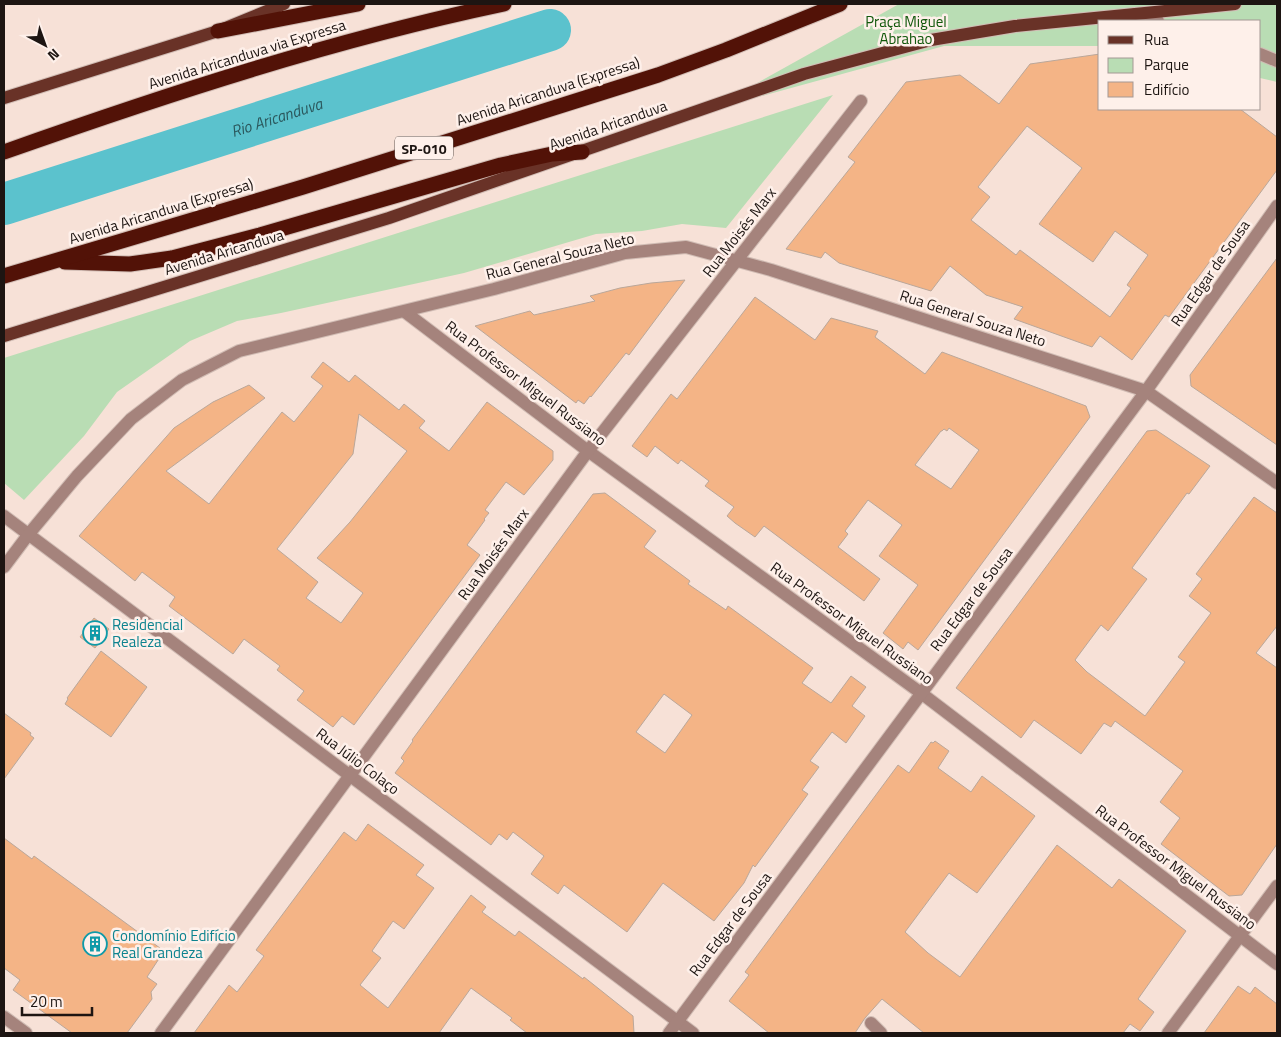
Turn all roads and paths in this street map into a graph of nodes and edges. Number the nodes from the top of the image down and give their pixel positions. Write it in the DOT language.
graph roads {
  1 [pos="284,4"];
  2 [pos="358,4"];
  3 [pos="504,4"];
  4 [pos="840,4"];
  5 [pos="1235,4"];
  6 [pos="1132,14"];
  7 [pos="1154,20"];
  8 [pos="218,31"];
  9 [pos="1261,54"];
  10 [pos="1277,61"];
  11 [pos="4,98"];
  12 [pos="861,101"];
  13 [pos="4,152"];
  14 [pos="582,152"];
  15 [pos="1277,206"];
  16 [pos="738,260"];
  17 [pos="51,262"];
  18 [pos="4,276"];
  19 [pos="405,312"];
  20 [pos="4,336"];
  21 [pos="1146,391"];
  22 [pos="588,451"];
  23 [pos="1277,483"];
  24 [pos="4,516"];
  25 [pos="28,535"];
  26 [pos="4,567"];
  27 [pos="921,693"];
  28 [pos="351,776"];
  29 [pos="1277,886"];
  30 [pos="1240,936"];
  31 [pos="1277,964"];
  32 [pos="4,1017"];
  33 [pos="678,1022"];
  34 [pos="871,1023"];
  35 [pos="26,1033"];
  36 [pos="161,1033"];
  37 [pos="669,1033"];
  38 [pos="693,1033"];
  39 [pos="882,1033"];
  40 [pos="1168,1033"];
  1 -- 8 [label="main road"];
  2 -- 8 [label="highway"];
  3 -- 13 [label="highway, Avenida Aricanduva via Expressa"];
  4 -- 17 [label="highway, Avenida Aricanduva (Expressa) / SP-010"];
  5 -- 6 [label="main road, Avenida Aricanduva"];
  6 -- 7 [label="street"];
  6 -- 14 [label="main road, Avenida Aricanduva"];
  8 -- 11 [label="main road"];
  9 -- 10 [label="street"];
  12 -- 16 [label="street, Rua Moisés Marx"];
  14 -- 17 [label="highway"];
  14 -- 20 [label="main road, Avenida Aricanduva"];
  15 -- 21 [label="street, Rua Edgar de Sousa"];
  16 -- 19 [label="street, Rua General Souza Neto"];
  16 -- 21 [label="street, Rua General Souza Neto"];
  16 -- 22 [label="street, Rua Moisés Marx"];
  17 -- 18 [label="highway, Avenida Aricanduva (Expressa) / SP-010"];
  19 -- 22 [label="street, Rua Professor Miguel Russiano"];
  19 -- 25 [label="street, Rua General Souza Neto"];
  21 -- 23 [label="street, Rua General Souza Neto"];
  21 -- 27 [label="street, Rua Edgar de Sousa"];
  22 -- 27 [label="street, Rua Professor Miguel Russiano"];
  22 -- 28 [label="street, Rua Moisés Marx"];
  24 -- 25 [label="street, Rua Júlio Colaço"];
  25 -- 26 [label="street, Rua General Souza Neto"];
  25 -- 28 [label="street, Rua Júlio Colaço"];
  27 -- 30 [label="street, Rua Professor Miguel Russiano"];
  27 -- 33 [label="street, Rua Edgar de Sousa"];
  28 -- 33 [label="street, Rua Júlio Colaço"];
  28 -- 36 [label="street, Rua Moisés Marx"];
  29 -- 30 [label="street"];
  30 -- 31 [label="street, Rua Professor Miguel Russiano"];
  30 -- 40 [label="street"];
  32 -- 35 [label="street"];
  33 -- 37 [label="street, Rua Edgar de Sousa"];
  33 -- 38 [label="street, Rua Júlio Colaço"];
  34 -- 39 [label="street"];
}
